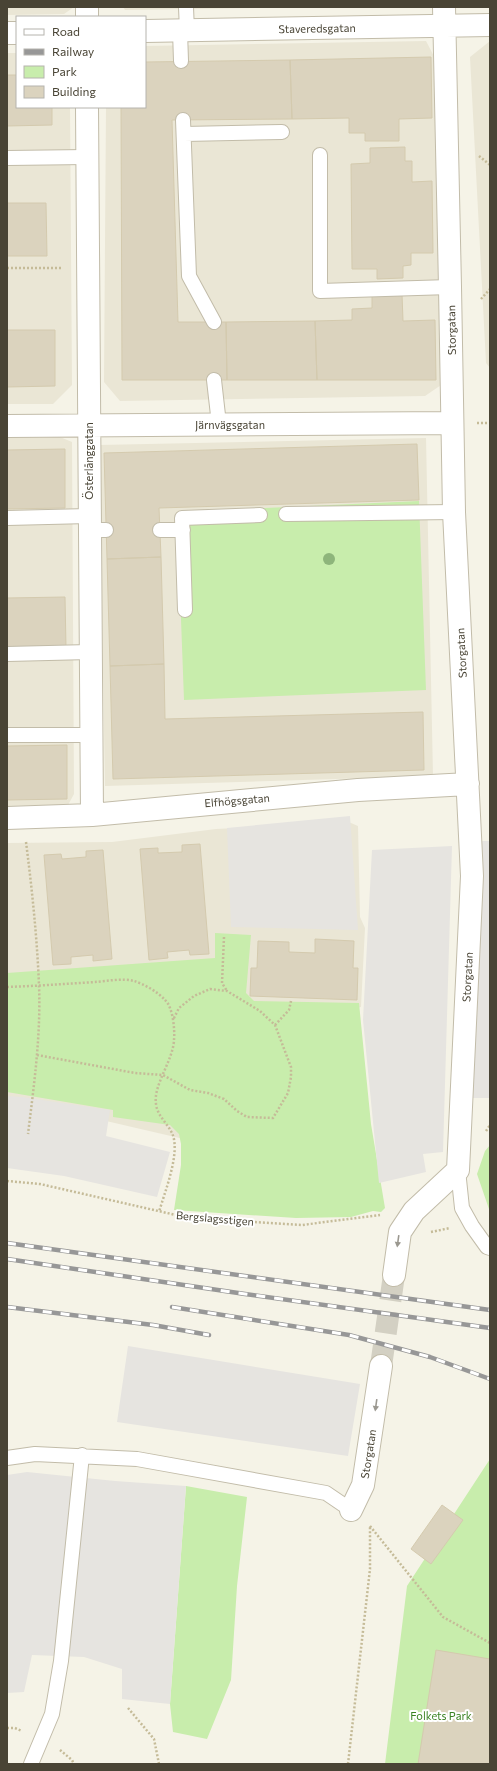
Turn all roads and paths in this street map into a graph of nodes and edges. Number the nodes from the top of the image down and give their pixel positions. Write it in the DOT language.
graph roads {
  1 [pos="186,7"];
  2 [pos="444,16"];
  3 [pos="490,25"];
  4 [pos="146,31"];
  5 [pos="183,31"];
  6 [pos="181,61"];
  7 [pos="87,108"];
  8 [pos="183,120"];
  9 [pos="282,132"];
  10 [pos="184,134"];
  11 [pos="320,155"];
  12 [pos="479,156"];
  13 [pos="87,157"];
  14 [pos="7,158"];
  15 [pos="490,165"];
  16 [pos="7,268"];
  17 [pos="87,268"];
  18 [pos="450,287"];
  19 [pos="490,289"];
  20 [pos="481,300"];
  21 [pos="214,322"];
  22 [pos="214,380"];
  23 [pos="452,423"];
  24 [pos="219,424"];
  25 [pos="7,426"];
  26 [pos="88,426"];
  27 [pos="454,512"];
  28 [pos="286,514"];
  29 [pos="260,515"];
  30 [pos="7,518"];
  31 [pos="95,525"];
  32 [pos="160,530"];
  33 [pos="183,530"];
  34 [pos="185,610"];
  35 [pos="90,652"];
  36 [pos="7,654"];
  37 [pos="7,735"];
  38 [pos="91,735"];
  39 [pos="468,784"];
  40 [pos="92,815"];
  41 [pos="15,818"];
  42 [pos="224,937"];
  43 [pos="39,986"];
  44 [pos="7,988"];
  45 [pos="227,991"];
  46 [pos="291,1001"];
  47 [pos="173,1020"];
  48 [pos="275,1025"];
  49 [pos="37,1055"];
  50 [pos="163,1075"];
  51 [pos="28,1134"];
  52 [pos="458,1170"];
  53 [pos="7,1181"];
  54 [pos="159,1212"];
  55 [pos="472,1226"];
  56 [pos="400,1232"];
  57 [pos="427,1234"];
  58 [pos="490,1248"];
  59 [pos="394,1275"];
  60 [pos="382,1366"];
  61 [pos="82,1455"];
  62 [pos="7,1458"];
  63 [pos="351,1510"];
  64 [pos="371,1520"];
  65 [pos="370,1526"];
  66 [pos="490,1643"];
  67 [pos="128,1708"];
  68 [pos="31,1764"];
  69 [pos="159,1764"];
  70 [pos="348,1764"];
  1 -- 5 [label="lane"];
  2 -- 3 [label="street, Staveredsgatan"];
  2 -- 5 [label="street, Staveredsgatan"];
  2 -- 18 [label="street, Storgatan"];
  4 -- 5 [label="street, Staveredsgatan"];
  5 -- 6 [label="lane"];
  7 -- 13 [label="street, Österlånggatan"];
  8 -- 10 [label="lane"];
  9 -- 10 [label="lane"];
  10 -- 21 [label="lane"];
  11 -- 18 [label="lane"];
  12 -- 15 [label="path"];
  13 -- 14 [label="lane"];
  13 -- 17 [label="street, Österlånggatan"];
  16 -- 17 [label="path"];
  17 -- 26 [label="street, Österlånggatan"];
  18 -- 23 [label="street, Storgatan"];
  19 -- 20 [label="path"];
  22 -- 24 [label="lane"];
  23 -- 24 [label="street, Järnvägsgatan"];
  23 -- 27 [label="street, Storgatan"];
  24 -- 26 [label="street, Järnvägsgatan"];
  25 -- 26 [label="street, Järnvägsgatan"];
  26 -- 31 [label="street, Österlånggatan"];
  27 -- 28 [label="lane"];
  27 -- 39 [label="street, Storgatan"];
  29 -- 33 [label="lane"];
  30 -- 31 [label="lane"];
  31 -- 35 [label="street, Österlånggatan"];
  32 -- 33 [label="lane"];
  33 -- 34 [label="lane"];
  35 -- 36 [label="lane"];
  35 -- 38 [label="street, Österlånggatan"];
  37 -- 38 [label="lane"];
  38 -- 40 [label="street, Österlånggatan"];
  39 -- 40 [label="street, Elfhögsgatan"];
  39 -- 52 [label="street, Storgatan"];
  40 -- 41 [label="street, Elfhögsgatan"];
  41 -- 43 [label="path"];
  42 -- 45 [label="path"];
  43 -- 44 [label="path"];
  43 -- 47 [label="path"];
  43 -- 49 [label="path"];
  45 -- 47 [label="path"];
  45 -- 48 [label="path"];
  46 -- 48 [label="path"];
  47 -- 50 [label="path"];
  48 -- 50 [label="path"];
  49 -- 50 [label="path"];
  49 -- 51 [label="path"];
  50 -- 54 [label="path"];
  52 -- 55 [label="lane"];
  52 -- 56 [label="street"];
  53 -- 54 [label="path, Bergslagsstigen"];
  54 -- 56 [label="path, Bergslagsstigen"];
  55 -- 57 [label="path"];
  55 -- 58 [label="lane"];
  56 -- 59 [label="street, one-way"];
  60 -- 63 [label="street, Storgatan, one-way"];
  61 -- 62 [label="lane"];
  61 -- 63 [label="lane, Storgatan"];
  61 -- 68 [label="lane"];
  64 -- 65 [label="path"];
  65 -- 66 [label="path"];
  65 -- 70 [label="path"];
  67 -- 69 [label="path"];
}
